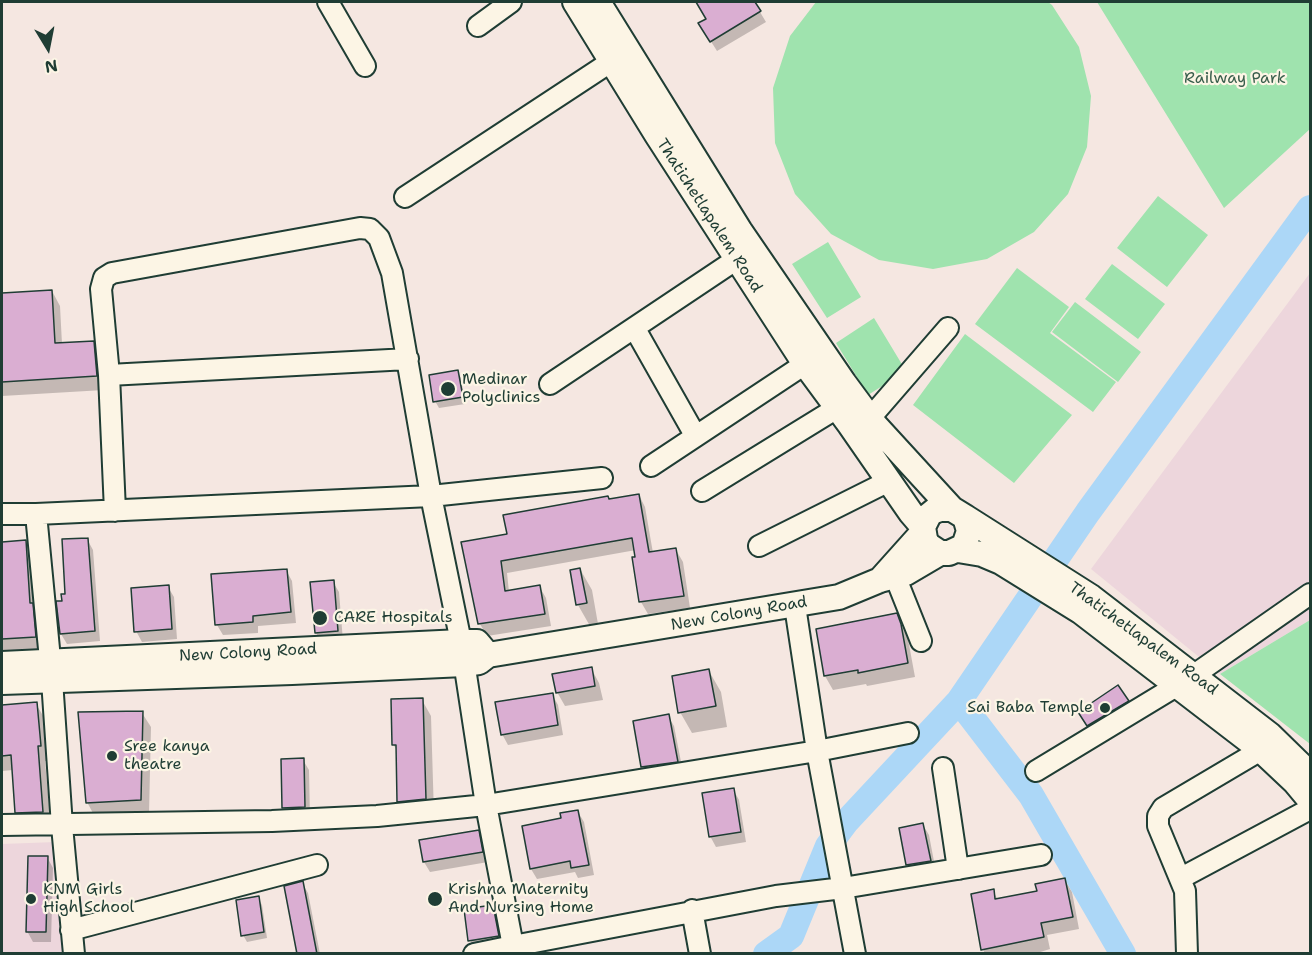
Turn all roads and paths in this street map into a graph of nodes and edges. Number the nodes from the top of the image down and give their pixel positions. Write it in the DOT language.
graph roads {
  1 [pos="328,2"];
  2 [pos="511,2"];
  3 [pos="575,2"];
  4 [pos="598,2"];
  5 [pos="478,26"];
  6 [pos="612,61"];
  7 [pos="365,66"];
  8 [pos="405,197"];
  9 [pos="737,259"];
  10 [pos="948,328"];
  11 [pos="635,329"];
  12 [pos="408,359"];
  13 [pos="804,364"];
  14 [pos="109,375"];
  15 [pos="550,384"];
  16 [pos="853,417"];
  17 [pos="695,435"];
  18 [pos="651,466"];
  19 [pos="602,478"];
  20 [pos="889,481"];
  21 [pos="702,491"];
  22 [pos="431,495"];
  23 [pos="116,511"];
  24 [pos="959,513"];
  25 [pos="2,514"];
  26 [pos="36,514"];
  27 [pos="923,529"];
  28 [pos="759,546"];
  29 [pos="949,552"];
  30 [pos="1007,555"];
  31 [pos="887,578"];
  32 [pos="1311,594"];
  33 [pos="795,606"];
  34 [pos="921,642"];
  35 [pos="462,653"];
  36 [pos="2,664"];
  37 [pos="51,671"];
  38 [pos="1186,680"];
  39 [pos="2,682"];
  40 [pos="908,733"];
  41 [pos="1261,750"];
  42 [pos="817,751"];
  43 [pos="943,768"];
  44 [pos="1036,771"];
  45 [pos="1311,774"];
  46 [pos="1311,800"];
  47 [pos="486,805"];
  48 [pos="1311,809"];
  49 [pos="2,825"];
  50 [pos="62,825"];
  51 [pos="1041,855"];
  52 [pos="317,865"];
  53 [pos="958,869"];
  54 [pos="1181,878"];
  55 [pos="835,889"];
  56 [pos="692,911"];
  57 [pos="71,930"];
  58 [pos="514,950"];
  59 [pos="74,954"];
  60 [pos="474,954"];
  61 [pos="700,954"];
  62 [pos="855,954"];
  63 [pos="1187,954"];
  1 -- 7 [label="street"];
  2 -- 5 [label="street"];
  3 -- 6 [label="main road, Thatichetlapalem Road"];
  4 -- 16 [label="main road"];
  6 -- 8 [label="street"];
  6 -- 9 [label="main road, Thatichetlapalem Road"];
  9 -- 11 [label="street"];
  9 -- 13 [label="main road, Thatichetlapalem Road"];
  10 -- 16 [label="street"];
  11 -- 15 [label="street"];
  11 -- 17 [label="street"];
  12 -- 14 [label="street"];
  12 -- 14 [label="street"];
  12 -- 22 [label="street"];
  13 -- 16 [label="main road, Thatichetlapalem Road"];
  13 -- 17 [label="street"];
  14 -- 23 [label="street"];
  16 -- 20 [label="main road"];
  16 -- 21 [label="street"];
  16 -- 24 [label="main road"];
  17 -- 18 [label="street"];
  19 -- 22 [label="street"];
  20 -- 27 [label="main road"];
  20 -- 28 [label="street"];
  22 -- 23 [label="street"];
  22 -- 35 [label="street"];
  23 -- 26 [label="street"];
  24 -- 27 [label="main road"];
  24 -- 29 [label="main road"];
  24 -- 30 [label="main road"];
  25 -- 26 [label="street"];
  26 -- 37 [label="street"];
  27 -- 29 [label="main road"];
  27 -- 31 [label="main road"];
  29 -- 30 [label="main road"];
  29 -- 31 [label="main road, New Colony Road"];
  30 -- 38 [label="main road, Thatichetlapalem Road"];
  31 -- 33 [label="main road, New Colony Road"];
  31 -- 34 [label="street"];
  32 -- 38 [label="street"];
  33 -- 35 [label="main road, New Colony Road"];
  33 -- 42 [label="street"];
  35 -- 37 [label="main road, New Colony Road"];
  35 -- 47 [label="street"];
  36 -- 37 [label="main road, New Colony Road"];
  37 -- 39 [label="main road, New Colony Road"];
  37 -- 50 [label="street"];
  38 -- 41 [label="main road, Thatichetlapalem Road"];
  38 -- 44 [label="street"];
  38 -- 45 [label="main road, Thatichetlapalem Road"];
  40 -- 42 [label="street"];
  41 -- 46 [label="main road, Thatichetlapalem Road"];
  41 -- 54 [label="street"];
  42 -- 47 [label="street"];
  42 -- 55 [label="street"];
  43 -- 53 [label="street"];
  47 -- 50 [label="street"];
  47 -- 58 [label="street"];
  48 -- 54 [label="street"];
  49 -- 50 [label="street"];
  50 -- 57 [label="street"];
  51 -- 53 [label="street"];
  52 -- 57 [label="street"];
  53 -- 55 [label="street"];
  54 -- 63 [label="street"];
  55 -- 56 [label="street"];
  55 -- 62 [label="street"];
  56 -- 58 [label="street"];
  56 -- 61 [label="street"];
  57 -- 59 [label="street"];
  58 -- 60 [label="street"];
}
